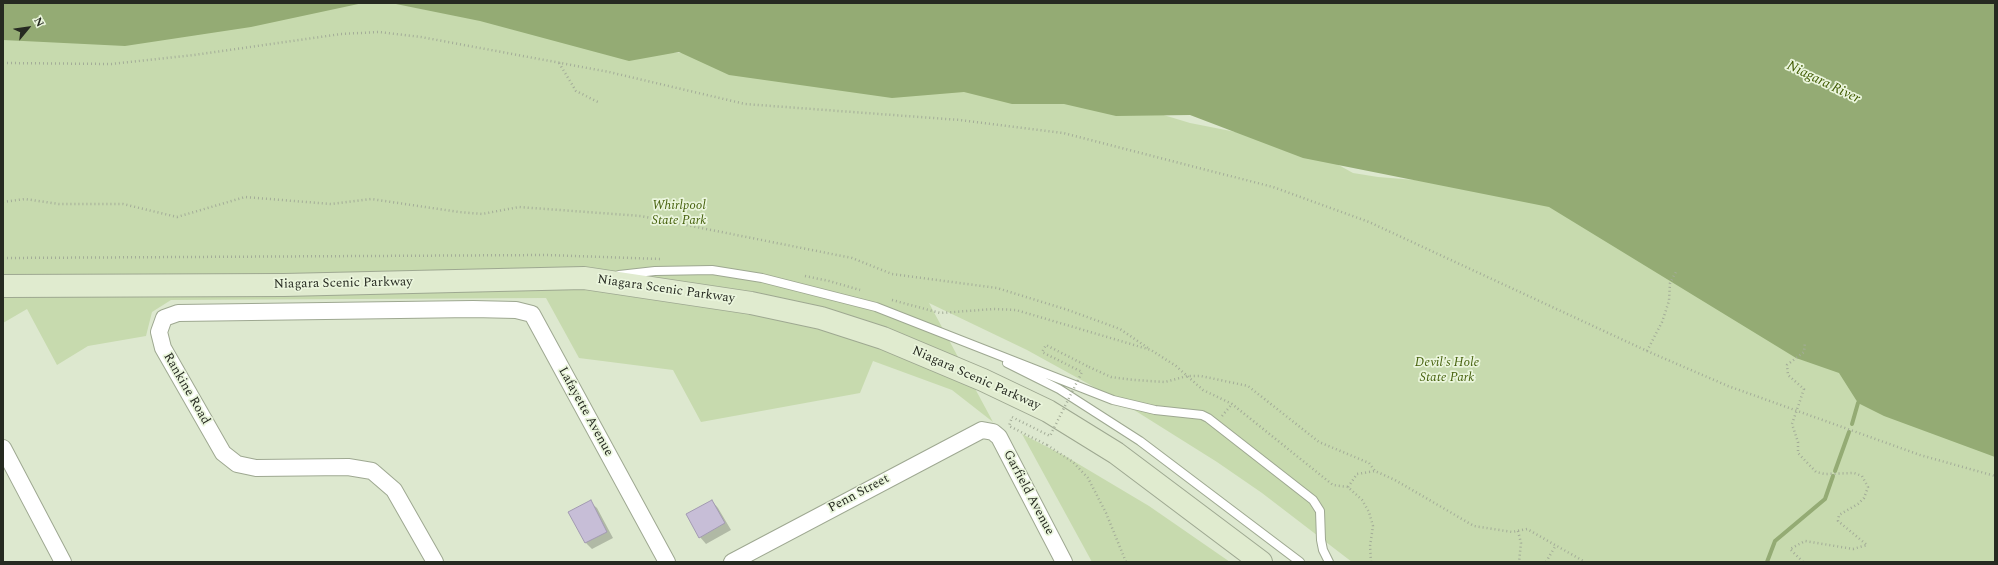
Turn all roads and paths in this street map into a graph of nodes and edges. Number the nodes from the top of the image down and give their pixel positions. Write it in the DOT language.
graph roads {
  1 [pos="3,63"];
  2 [pos="558,63"];
  3 [pos="600,103"];
  4 [pos="3,202"];
  5 [pos="1678,270"];
  6 [pos="584,278"];
  7 [pos="3,286"];
  8 [pos="473,309"];
  9 [pos="966,341"];
  10 [pos="1805,342"];
  11 [pos="1151,350"];
  12 [pos="1647,351"];
  13 [pos="1232,404"];
  14 [pos="1797,412"];
  15 [pos="1216,424"];
  16 [pos="986,430"];
  17 [pos="3,448"];
  18 [pos="1375,471"];
  19 [pos="1995,476"];
  20 [pos="1348,486"];
  21 [pos="1518,531"];
  22 [pos="1556,545"];
  23 [pos="63,562"];
  24 [pos="435,562"];
  25 [pos="667,562"];
  26 [pos="732,562"];
  27 [pos="1064,562"];
  28 [pos="1126,562"];
  29 [pos="1261,562"];
  30 [pos="1300,562"];
  31 [pos="1328,562"];
  32 [pos="1520,562"];
  33 [pos="1546,562"];
  34 [pos="1585,562"];
  35 [pos="1803,562"];
  1 -- 2 [label="path"];
  2 -- 3 [label="path"];
  2 -- 12 [label="path"];
  4 -- 11 [label="path"];
  5 -- 12 [label="path"];
  6 -- 7 [label="main road, Niagara Scenic Parkway"];
  6 -- 9 [label="lane"];
  6 -- 29 [label="main road, Niagara Scenic Parkway"];
  8 -- 24 [label="street, Rankine Road"];
  8 -- 25 [label="street, Lafayette Avenue"];
  9 -- 15 [label="lane"];
  9 -- 30 [label="lane"];
  10 -- 14 [label="path"];
  12 -- 14 [label="path"];
  13 -- 15 [label="path"];
  14 -- 19 [label="path"];
  14 -- 35 [label="path"];
  15 -- 31 [label="lane"];
  16 -- 26 [label="street, Penn Street"];
  16 -- 27 [label="street, Garfield Avenue"];
  17 -- 23 [label="street"];
  18 -- 20 [label="path"];
  18 -- 21 [label="path"];
  18 -- 28 [label="path, bridge"];
  21 -- 22 [label="path"];
  21 -- 32 [label="path"];
  22 -- 33 [label="path"];
  22 -- 34 [label="path"];
}
